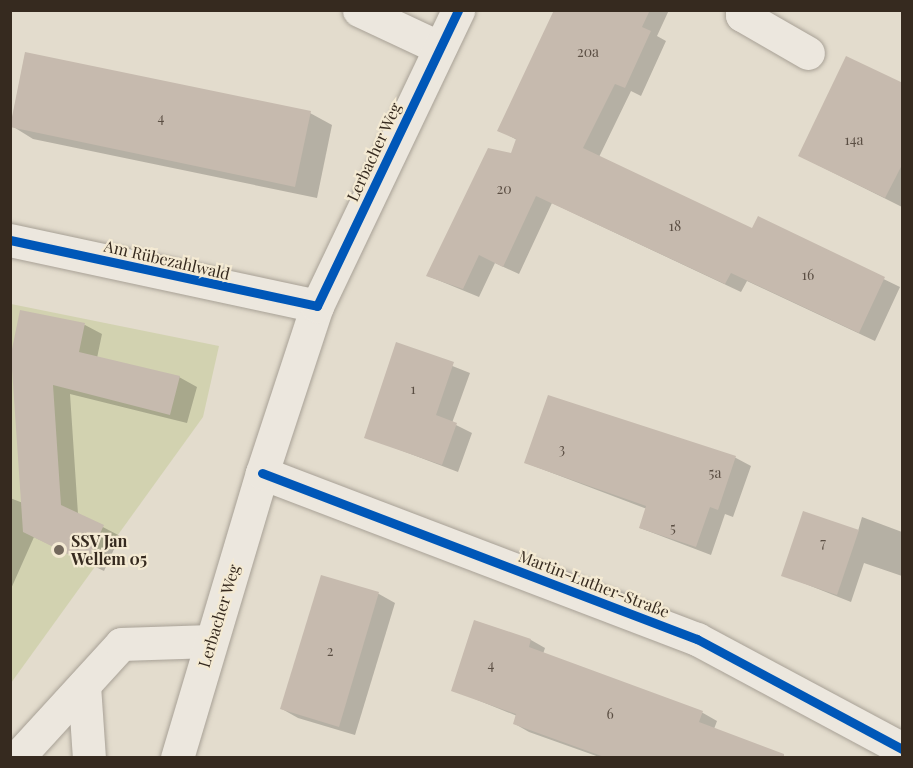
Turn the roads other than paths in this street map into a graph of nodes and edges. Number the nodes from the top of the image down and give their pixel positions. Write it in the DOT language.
graph roads {
  1 [pos="359,10"];
  2 [pos="458,10"];
  3 [pos="742,10"];
  4 [pos="440,48"];
  5 [pos="808,53"];
  6 [pos="10,240"];
  7 [pos="317,306"];
  8 [pos="262,473"];
  9 [pos="211,641"];
  10 [pos="84,685"];
  11 [pos="903,749"];
  12 [pos="17,758"];
  13 [pos="89,758"];
  14 [pos="177,758"];
  1 -- 4 [label="street"];
  2 -- 4 [label="street, Lerbacher Weg"];
  3 -- 5 [label="street"];
  4 -- 7 [label="street, Lerbacher Weg"];
  6 -- 7 [label="street, Am Rübezahlwald"];
  7 -- 8 [label="street, Lerbacher Weg"];
  8 -- 9 [label="street, Lerbacher Weg"];
  8 -- 11 [label="street, Martin-Luther-Straße"];
  9 -- 10 [label="street"];
  9 -- 14 [label="street, Lerbacher Weg"];
  10 -- 12 [label="street"];
  10 -- 13 [label="street"];
}
